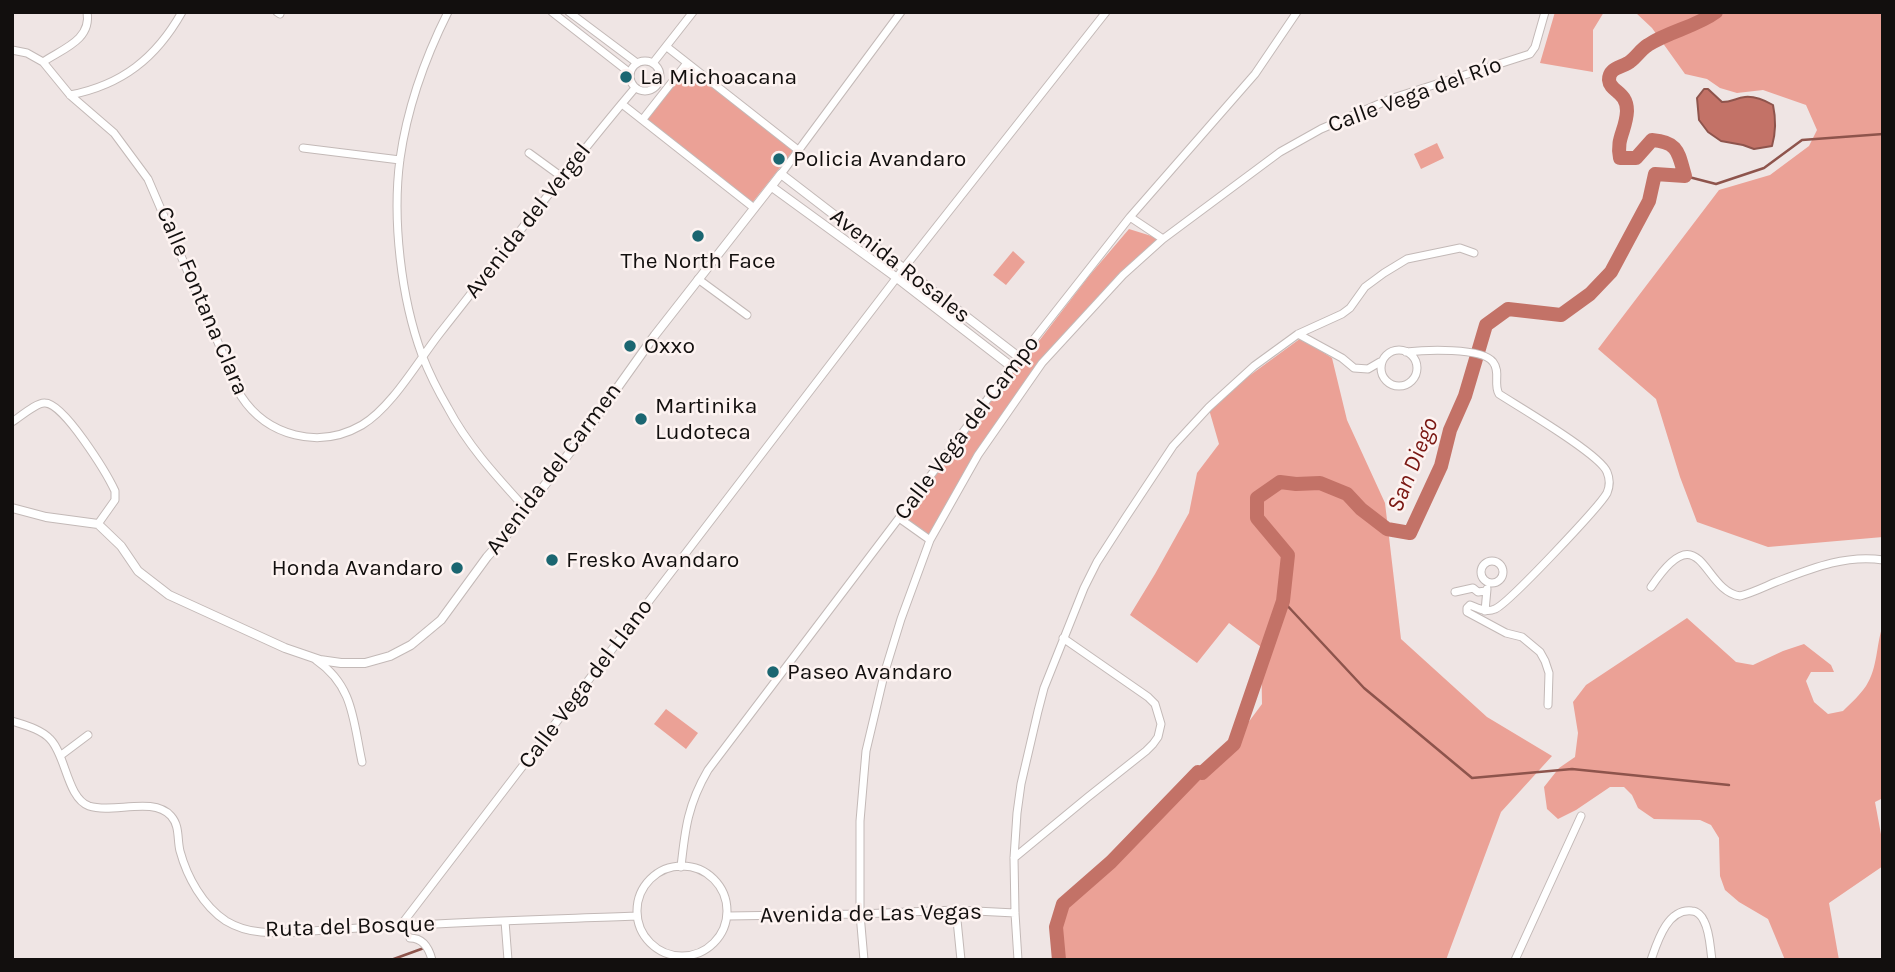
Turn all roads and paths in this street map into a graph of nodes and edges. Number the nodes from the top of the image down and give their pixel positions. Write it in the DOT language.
graph roads {
  1 [pos="87,12"];
  2 [pos="182,12"];
  3 [pos="448,12"];
  4 [pos="569,12"];
  5 [pos="693,12"];
  6 [pos="901,12"];
  7 [pos="1106,12"];
  8 [pos="1297,12"];
  9 [pos="1545,12"];
  10 [pos="557,14"];
  11 [pos="667,47"];
  12 [pos="12,50"];
  13 [pos="43,62"];
  14 [pos="637,63"];
  15 [pos="653,63"];
  16 [pos="687,63"];
  17 [pos="630,73"];
  18 [pos="657,85"];
  19 [pos="635,88"];
  20 [pos="665,90"];
  21 [pos="70,95"];
  22 [pos="622,104"];
  23 [pos="643,119"];
  24 [pos="303,148"];
  25 [pos="798,150"];
  26 [pos="529,153"];
  27 [pos="400,160"];
  28 [pos="781,174"];
  29 [pos="562,177"];
  30 [pos="772,187"];
  31 [pos="754,208"];
  32 [pos="1130,217"];
  33 [pos="1163,239"];
  34 [pos="1474,253"];
  35 [pos="904,268"];
  36 [pos="897,278"];
  37 [pos="698,279"];
  38 [pos="747,315"];
  39 [pos="1298,334"];
  40 [pos="1406,352"];
  41 [pos="422,356"];
  42 [pos="1020,358"];
  43 [pos="1380,362"];
  44 [pos="1012,367"];
  45 [pos="12,422"];
  46 [pos="12,508"];
  47 [pos="526,509"];
  48 [pos="899,519"];
  49 [pos="98,524"];
  50 [pos="930,540"];
  51 [pos="1883,560"];
  52 [pos="1492,583"];
  53 [pos="1651,587"];
  54 [pos="1486,591"];
  55 [pos="1455,592"];
  56 [pos="1485,611"];
  57 [pos="1063,638"];
  58 [pos="309,656"];
  59 [pos="1548,705"];
  60 [pos="12,721"];
  61 [pos="88,735"];
  62 [pos="60,756"];
  63 [pos="362,762"];
  64 [pos="1581,816"];
  65 [pos="1014,858"];
  66 [pos="681,867"];
  67 [pos="956,910"];
  68 [pos="1015,913"];
  69 [pos="860,914"];
  70 [pos="636,916"];
  71 [pos="728,916"];
  72 [pos="505,921"];
  73 [pos="401,925"];
  74 [pos="410,938"];
  75 [pos="432,960"];
  76 [pos="508,960"];
  77 [pos="864,960"];
  78 [pos="961,960"];
  79 [pos="1018,960"];
  80 [pos="1515,960"];
  81 [pos="1651,960"];
  82 [pos="1712,960"];
  1 -- 13 [label="street"];
  2 -- 21 [label="street"];
  3 -- 27 [label="street"];
  4 -- 14 [label="street"];
  5 -- 11 [label="street"];
  6 -- 25 [label="street"];
  7 -- 35 [label="street, Calle Vega del Llano"];
  8 -- 32 [label="street, Calle Vega del Campo"];
  9 -- 33 [label="street, Calle Vega del Río"];
  10 -- 17 [label="street"];
  11 -- 15 [label="street"];
  11 -- 16 [label="street"];
  12 -- 13 [label="street"];
  13 -- 21 [label="street, Calle Fontana Clara"];
  14 -- 15 [label="street"];
  14 -- 17 [label="street"];
  15 -- 18 [label="street"];
  16 -- 20 [label="street"];
  16 -- 25 [label="street"];
  17 -- 19 [label="street"];
  18 -- 19 [label="street"];
  18 -- 20 [label="street"];
  19 -- 22 [label="street, Avenida del Vergel"];
  20 -- 23 [label="street"];
  21 -- 41 [label="street, Calle Fontana Clara"];
  22 -- 23 [label="street"];
  22 -- 29 [label="street, Avenida del Vergel"];
  23 -- 31 [label="street"];
  24 -- 27 [label="street"];
  25 -- 28 [label="street"];
  26 -- 29 [label="street"];
  27 -- 41 [label="street"];
  28 -- 30 [label="street"];
  28 -- 35 [label="street, Avenida Rosales"];
  29 -- 41 [label="street, Avenida del Vergel"];
  30 -- 31 [label="street, Avenida del Carmen"];
  30 -- 36 [label="street, Avenida Rosales"];
  31 -- 37 [label="street, Avenida del Carmen"];
  32 -- 33 [label="street"];
  32 -- 42 [label="street, Calle Vega del Campo"];
  33 -- 50 [label="street, Calle Vega del Campo"];
  34 -- 39 [label="street"];
  35 -- 36 [label="street, Calle Vega del Llano"];
  35 -- 42 [label="street, Avenida Rosales"];
  36 -- 44 [label="street, Avenida Rosales"];
  36 -- 73 [label="street, Calle Vega del Llano"];
  37 -- 38 [label="street"];
  37 -- 47 [label="street, Avenida del Carmen"];
  39 -- 43 [label="street"];
  39 -- 57 [label="street"];
  40 -- 43 [label="street"];
  40 -- 43 [label="street"];
  40 -- 56 [label="street"];
  41 -- 47 [label="street"];
  42 -- 44 [label="street, Calle Vega del Campo"];
  44 -- 48 [label="street, Calle Vega del Campo"];
  45 -- 49 [label="street"];
  46 -- 49 [label="street"];
  47 -- 58 [label="street, Avenida del Carmen"];
  48 -- 50 [label="street"];
  48 -- 66 [label="street, Calle Vega del Campo"];
  49 -- 58 [label="street, Avenida del Carmen"];
  50 -- 69 [label="street, Calle Vega del Campo"];
  51 -- 53 [label="street"];
  52 -- 54 [label="street"];
  54 -- 55 [label="street"];
  54 -- 56 [label="street"];
  56 -- 59 [label="street"];
  57 -- 65 [label="street"];
  57 -- 65 [label="street"];
  58 -- 63 [label="street"];
  60 -- 62 [label="street, Ruta del Bosque"];
  61 -- 62 [label="street"];
  62 -- 73 [label="street, Ruta del Bosque"];
  64 -- 80 [label="street"];
  65 -- 68 [label="street"];
  66 -- 70 [label="street"];
  66 -- 71 [label="street"];
  67 -- 68 [label="street, Avenida de Las Vegas"];
  67 -- 69 [label="street, Avenida de Las Vegas"];
  67 -- 78 [label="street"];
  68 -- 79 [label="street"];
  69 -- 71 [label="street, Avenida de Las Vegas"];
  69 -- 77 [label="street, Calle Vega del Campo"];
  70 -- 71 [label="street"];
  70 -- 72 [label="street, Ruta del Bosque"];
  72 -- 73 [label="street, Ruta del Bosque"];
  72 -- 76 [label="street"];
  74 -- 75 [label="street"];
  81 -- 82 [label="street"];
}
